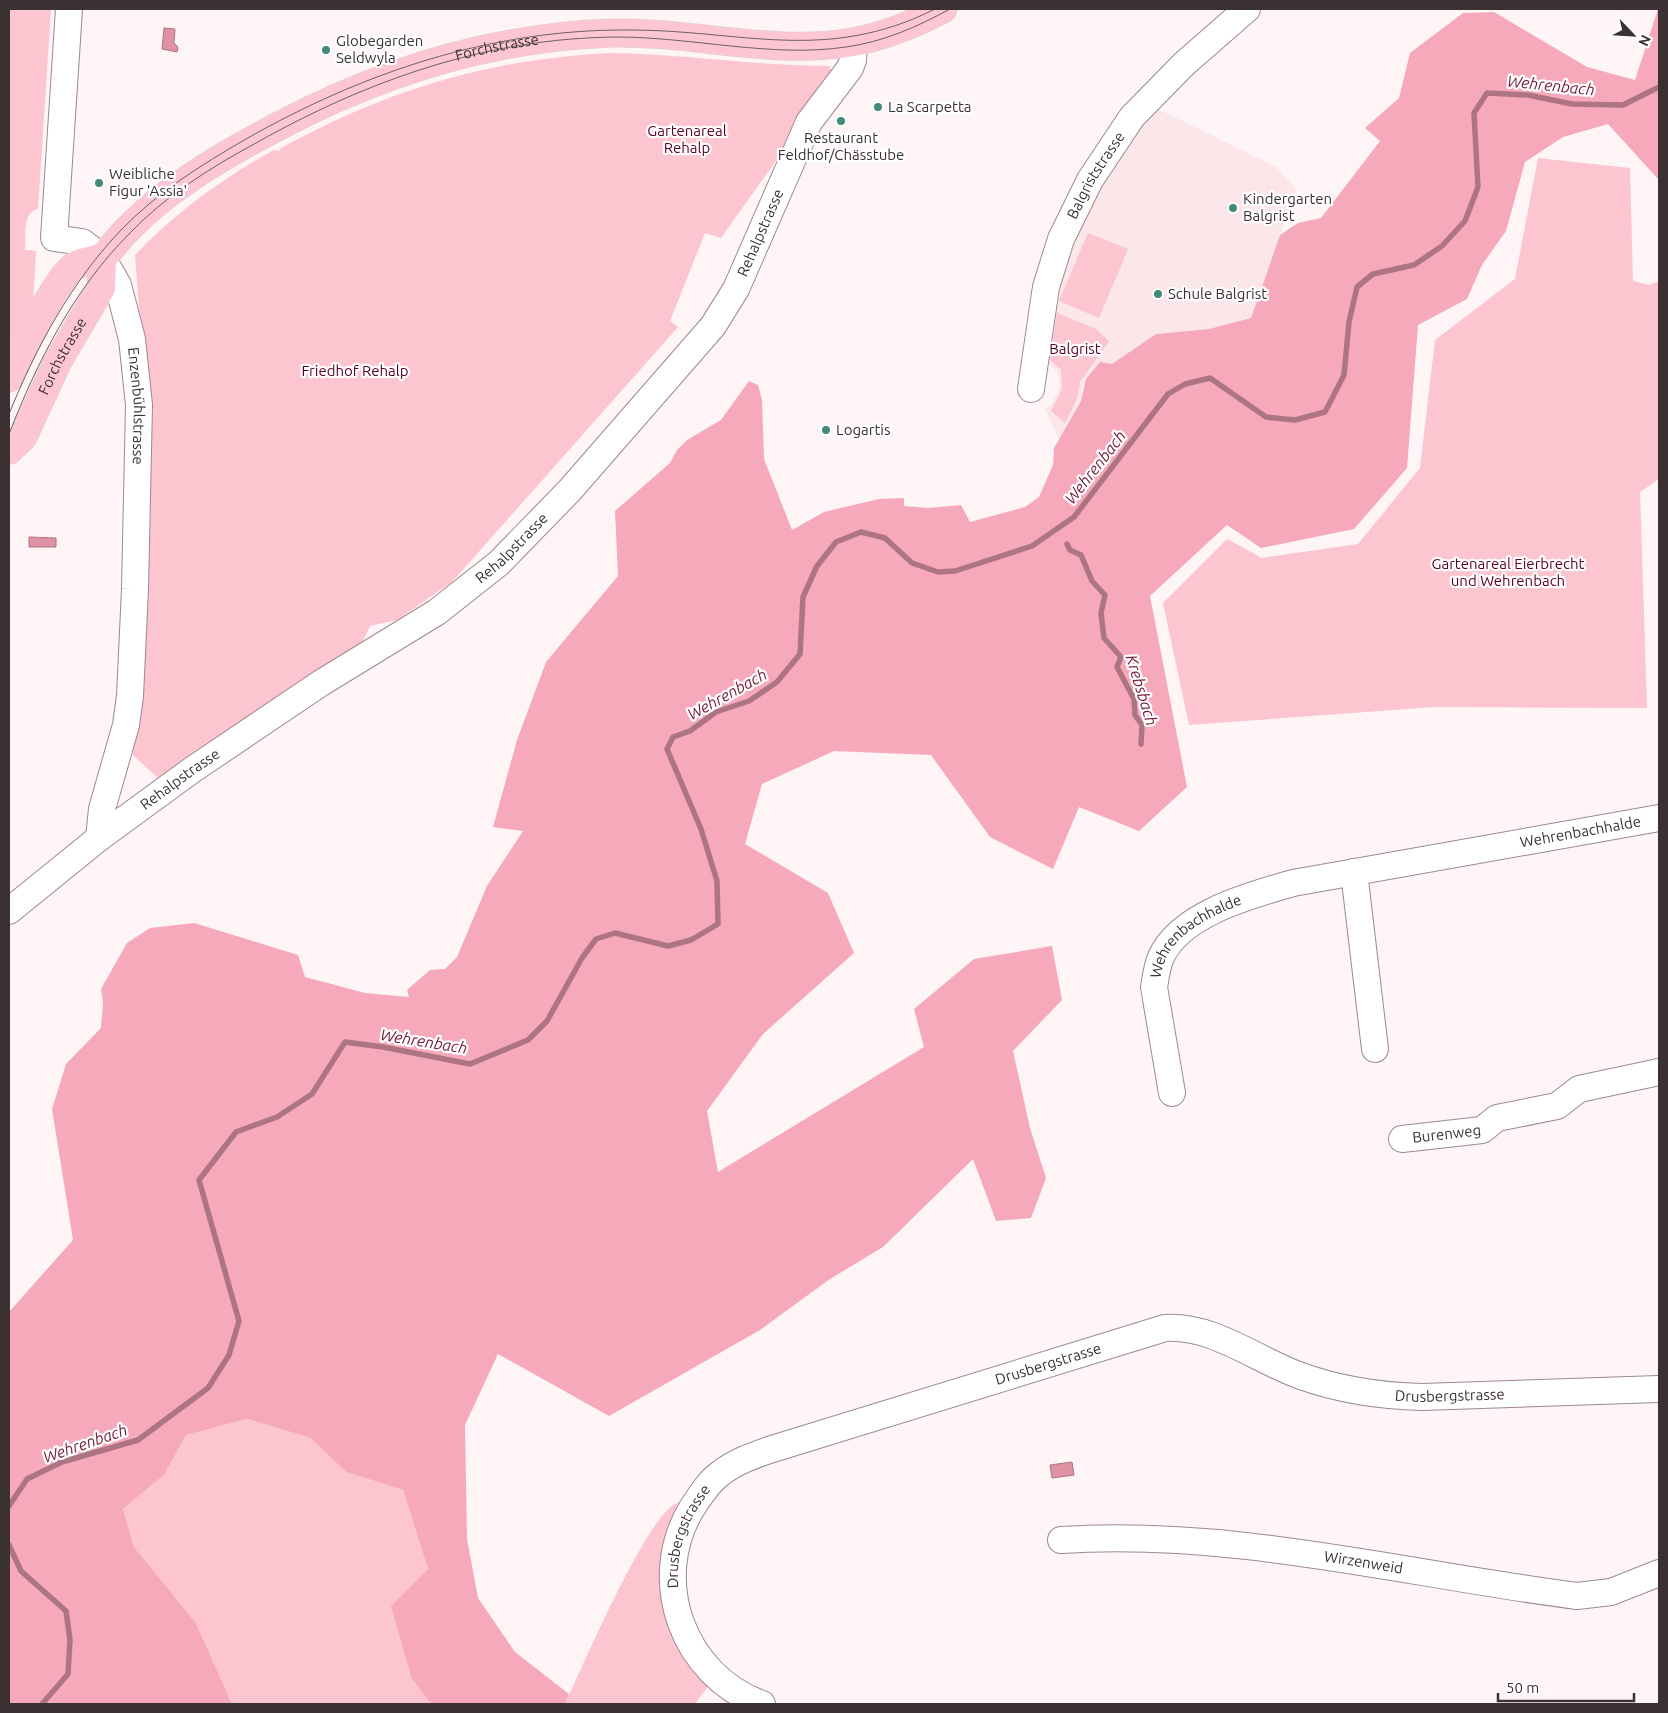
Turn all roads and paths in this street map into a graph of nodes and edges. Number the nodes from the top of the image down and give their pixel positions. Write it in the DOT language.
graph roads {
  1 [pos="68,9"];
  2 [pos="943,9"];
  3 [pos="1247,9"];
  4 [pos="854,42"];
  5 [pos="102,257"];
  6 [pos="9,378"];
  7 [pos="1031,389"];
  8 [pos="9,450"];
  9 [pos="1659,818"];
  10 [pos="99,838"];
  11 [pos="1354,872"];
  12 [pos="9,910"];
  13 [pos="1375,1049"];
  14 [pos="1659,1072"];
  15 [pos="1172,1093"];
  16 [pos="1402,1139"];
  17 [pos="1659,1389"];
  18 [pos="1062,1540"];
  19 [pos="1659,1573"];
  20 [pos="762,1704"];
  1 -- 5 [label="street, Enzenbühlstrasse"];
  2 -- 4 [label="main road, Forchstrasse"];
  3 -- 7 [label="street, Balgriststrasse"];
  4 -- 5 [label="main road, Forchstrasse"];
  4 -- 10 [label="street, Rehalpstrasse"];
  5 -- 6 [label="main road, Forchstrasse"];
  5 -- 8 [label="main road, Forchstrasse"];
  5 -- 10 [label="street, Enzenbühlstrasse"];
  9 -- 11 [label="street, Wehrenbachhalde"];
  10 -- 12 [label="street, Rehalpstrasse"];
  11 -- 13 [label="street"];
  11 -- 15 [label="street, Wehrenbachhalde"];
  14 -- 16 [label="street, Burenweg"];
  17 -- 20 [label="street, Drusbergstrasse"];
  18 -- 19 [label="street, Wirzenweid"];
}
